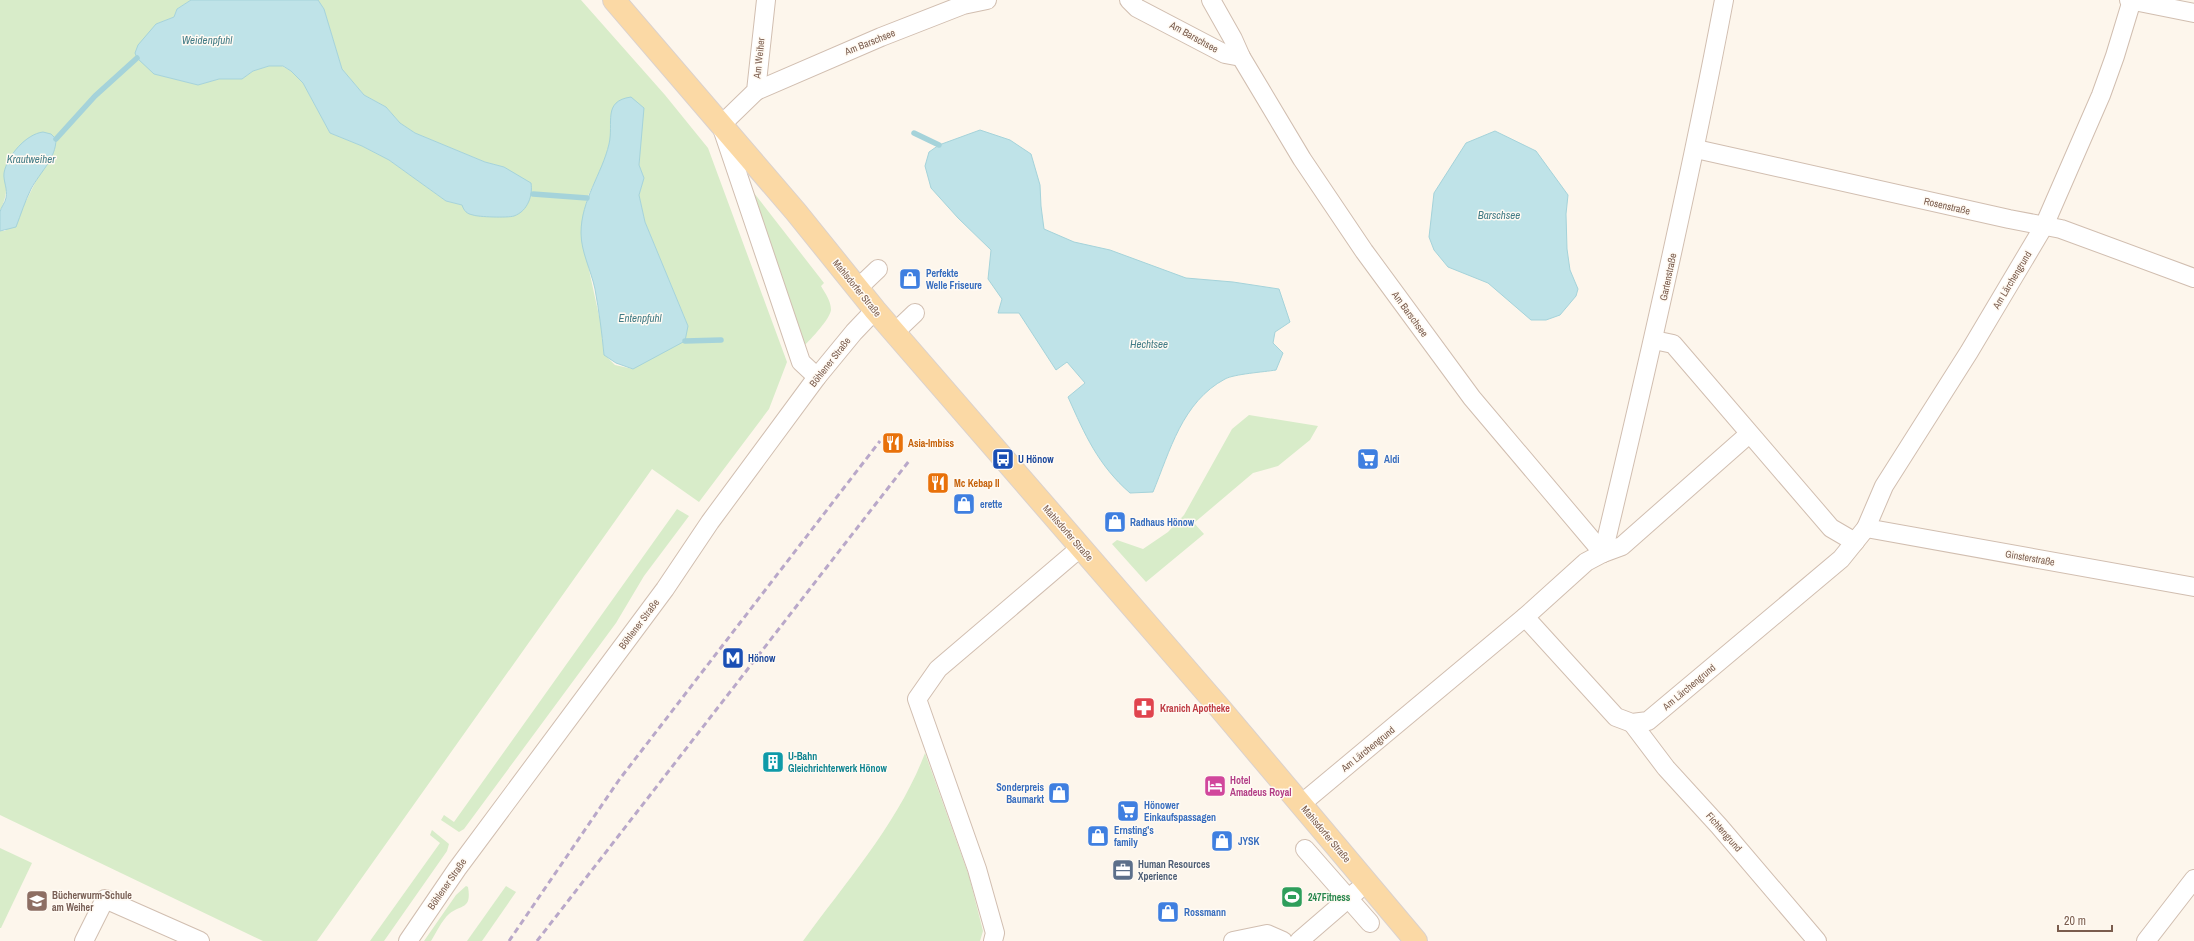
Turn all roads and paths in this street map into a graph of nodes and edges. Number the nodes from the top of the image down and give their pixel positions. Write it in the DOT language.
graph roads {
  1 [pos="614,0"];
  2 [pos="766,0"];
  3 [pos="987,0"];
  4 [pos="1129,0"];
  5 [pos="1211,0"];
  6 [pos="1724,0"];
  7 [pos="2131,0"];
  8 [pos="2194,13"];
  9 [pos="1241,57"];
  10 [pos="756,91"];
  11 [pos="721,125"];
  12 [pos="1696,149"];
  13 [pos="2044,226"];
  14 [pos="878,269"];
  15 [pos="2194,278"];
  16 [pos="857,289"];
  17 [pos="875,310"];
  18 [pos="915,313"];
  19 [pos="894,333"];
  20 [pos="1654,340"];
  21 [pos="817,377"];
  22 [pos="1749,434"];
  23 [pos="1861,535"];
  24 [pos="1080,548"];
  25 [pos="1603,553"];
  26 [pos="2194,587"];
  27 [pos="1526,617"];
  28 [pos="1632,723"];
  29 [pos="1301,804"];
  30 [pos="1305,849"];
  31 [pos="2194,879"];
  32 [pos="1367,882"];
  33 [pos="1348,898"];
  34 [pos="1370,923"];
  35 [pos="2153,938"];
  36 [pos="84,941"];
  37 [pos="200,941"];
  38 [pos="408,941"];
  39 [pos="993,941"];
  40 [pos="1233,941"];
  41 [pos="1283,941"];
  42 [pos="1299,941"];
  43 [pos="1416,941"];
  44 [pos="1817,941"];
  1 -- 11 [label="main road, Mahlsdorfer Straße"];
  2 -- 10 [label="street, Am Weiher"];
  3 -- 10 [label="street, Am Barschsee"];
  4 -- 9 [label="street, Am Barschsee"];
  5 -- 9 [label="street, Am Barschsee"];
  6 -- 12 [label="street, Gartenstraße"];
  7 -- 8 [label="street"];
  7 -- 13 [label="street, Am Lärchengrund"];
  9 -- 25 [label="street, Am Barschsee"];
  10 -- 11 [label="street, Am Weiher"];
  11 -- 16 [label="main road, Mahlsdorfer Straße"];
  11 -- 21 [label="street, Mahlsdorfer Straße"];
  12 -- 13 [label="street, Rosenstraße"];
  12 -- 20 [label="street, Gartenstraße"];
  13 -- 15 [label="street, Rosenstraße"];
  13 -- 23 [label="street, Am Lärchengrund"];
  14 -- 16 [label="street"];
  16 -- 17 [label="main road, Mahlsdorfer Straße"];
  17 -- 19 [label="main road, Mahlsdorfer Straße"];
  17 -- 21 [label="street, Böhlener Straße"];
  18 -- 19 [label="street"];
  19 -- 24 [label="main road, Mahlsdorfer Straße"];
  20 -- 22 [label="street"];
  20 -- 25 [label="street, Gartenstraße"];
  21 -- 38 [label="street, Böhlener Straße"];
  22 -- 23 [label="street"];
  22 -- 25 [label="street, Am Lärchengrund"];
  23 -- 26 [label="street, Ginsterstraße"];
  23 -- 28 [label="street, Am Lärchengrund"];
  24 -- 29 [label="main road, Mahlsdorfer Straße"];
  24 -- 39 [label="street"];
  25 -- 27 [label="street, Am Lärchengrund"];
  27 -- 28 [label="street"];
  27 -- 29 [label="street, Am Lärchengrund"];
  28 -- 44 [label="street, Fichtengrund"];
  29 -- 32 [label="main road, Mahlsdorfer Straße"];
  30 -- 33 [label="street"];
  31 -- 35 [label="street"];
  32 -- 33 [label="street"];
  32 -- 43 [label="main road, Mahlsdorfer Straße"];
  33 -- 34 [label="street"];
  33 -- 42 [label="street"];
  36 -- 37 [label="street"];
  40 -- 41 [label="street"];
}
